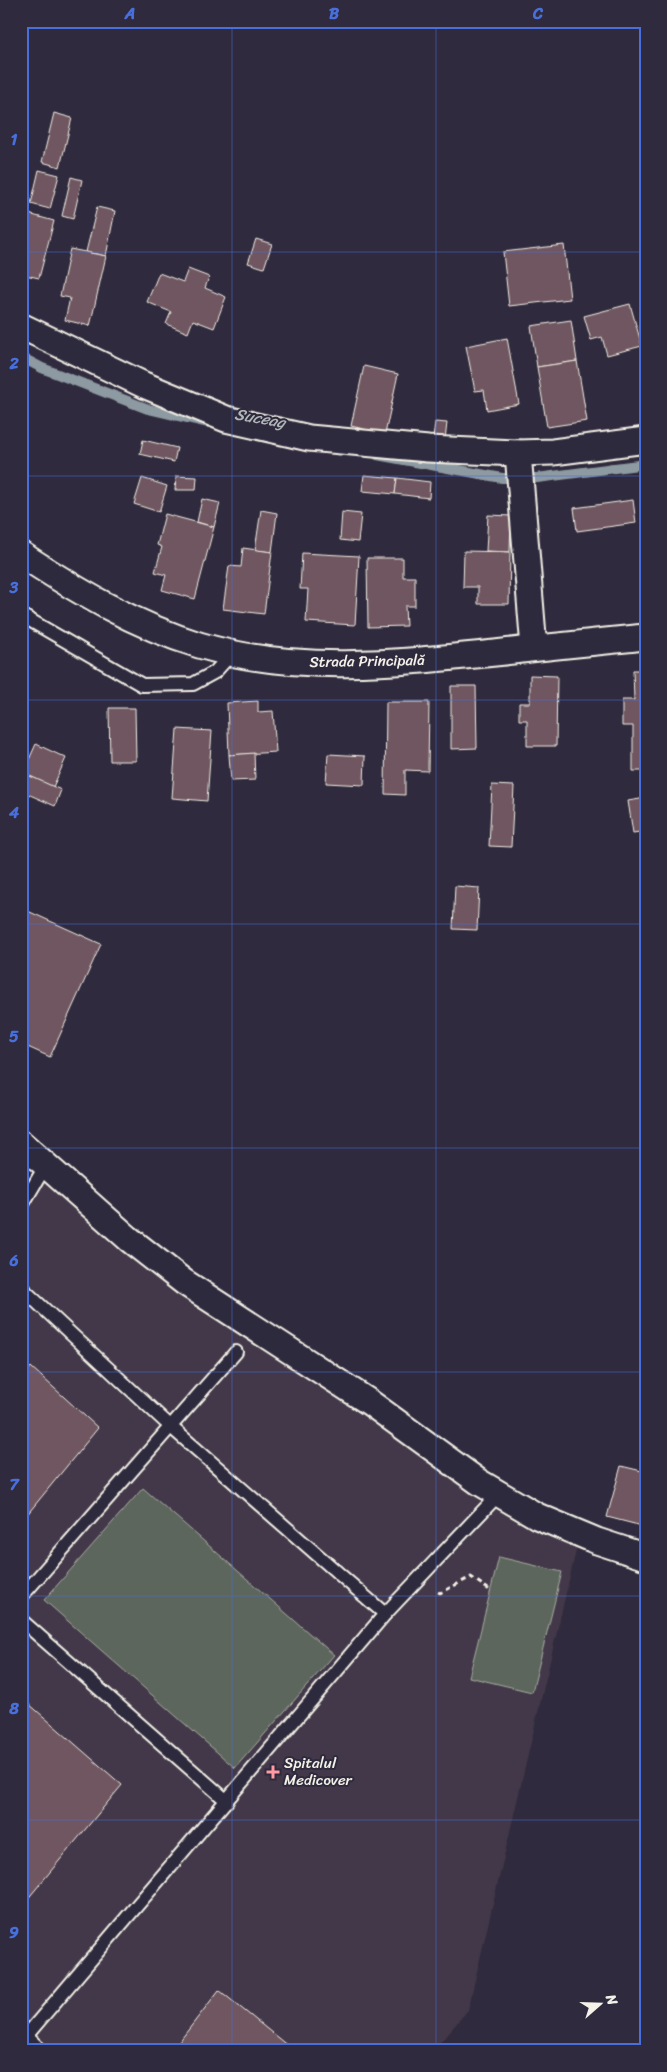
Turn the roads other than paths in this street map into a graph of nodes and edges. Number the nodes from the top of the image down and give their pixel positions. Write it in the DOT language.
graph roads {
  1 [pos="21,326"];
  2 [pos="646,440"];
  3 [pos="519,469"];
  4 [pos="21,554"];
  5 [pos="21,615"];
  6 [pos="646,637"];
  7 [pos="534,648"];
  8 [pos="232,653"];
  9 [pos="21,1143"];
  10 [pos="46,1165"];
  11 [pos="21,1207"];
  12 [pos="23,1291"];
  13 [pos="236,1352"];
  14 [pos="171,1427"];
  15 [pos="499,1494"];
  16 [pos="646,1557"];
  17 [pos="21,1597"];
  18 [pos="385,1614"];
  19 [pos="21,1620"];
  20 [pos="227,1801"];
  21 [pos="42,2051"];
  1 -- 3 [label="street"];
  2 -- 3 [label="street"];
  3 -- 7 [label="street"];
  4 -- 8 [label="street, Strada Principală"];
  5 -- 8 [label="lane"];
  6 -- 7 [label="street, Strada Principală"];
  7 -- 8 [label="street, Strada Principală"];
  9 -- 10 [label="street"];
  10 -- 11 [label="lane"];
  10 -- 15 [label="street"];
  12 -- 14 [label="lane"];
  13 -- 14 [label="lane"];
  14 -- 17 [label="lane"];
  14 -- 18 [label="lane"];
  15 -- 16 [label="street"];
  15 -- 18 [label="lane"];
  18 -- 20 [label="lane"];
  19 -- 20 [label="lane"];
  20 -- 21 [label="lane"];
}
